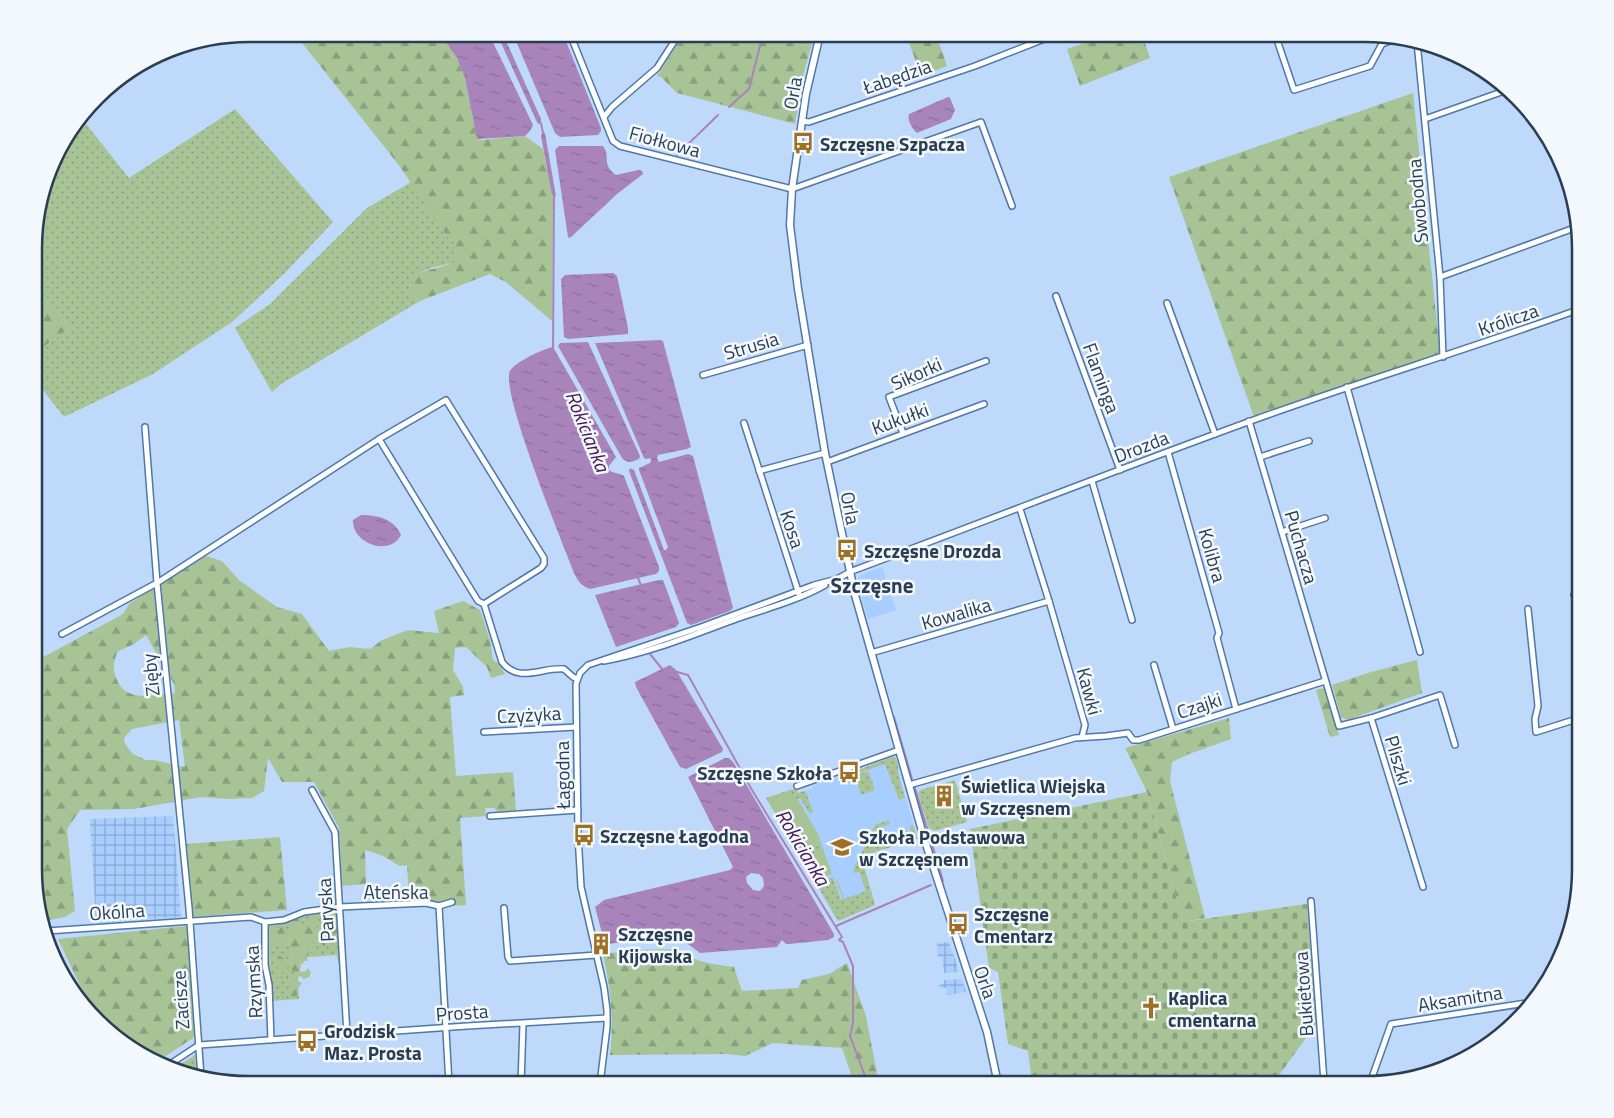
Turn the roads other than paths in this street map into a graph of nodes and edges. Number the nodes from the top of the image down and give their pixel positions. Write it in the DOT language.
graph roads {
  1 [pos="573,42"];
  2 [pos="674,42"];
  3 [pos="818,42"];
  4 [pos="1036,42"];
  5 [pos="1278,42"];
  6 [pos="1384,43"];
  7 [pos="1418,50"];
  8 [pos="1499,93"];
  9 [pos="604,117"];
  10 [pos="1425,118"];
  11 [pos="802,122"];
  12 [pos="792,189"];
  13 [pos="1012,206"];
  14 [pos="1571,229"];
  15 [pos="1440,277"];
  16 [pos="1056,296"];
  17 [pos="1167,303"];
  18 [pos="1572,312"];
  19 [pos="808,345"];
  20 [pos="1445,357"];
  21 [pos="986,361"];
  22 [pos="703,375"];
  23 [pos="1347,387"];
  24 [pos="984,404"];
  25 [pos="1249,422"];
  26 [pos="744,423"];
  27 [pos="145,426"];
  28 [pos="903,433"];
  29 [pos="1215,434"];
  30 [pos="379,439"];
  31 [pos="1309,441"];
  32 [pos="1168,452"];
  33 [pos="825,453"];
  34 [pos="1260,457"];
  35 [pos="827,462"];
  36 [pos="1120,470"];
  37 [pos="759,471"];
  38 [pos="1092,481"];
  39 [pos="1020,508"];
  40 [pos="1324,518"];
  41 [pos="1282,532"];
  42 [pos="849,573"];
  43 [pos="157,583"];
  44 [pos="799,594"];
  45 [pos="1049,601"];
  46 [pos="484,604"];
  47 [pos="1528,609"];
  48 [pos="1132,620"];
  49 [pos="62,634"];
  50 [pos="1420,652"];
  51 [pos="871,653"];
  52 [pos="1154,665"];
  53 [pos="577,679"];
  54 [pos="1326,681"];
  55 [pos="1236,709"];
  56 [pos="1371,718"];
  57 [pos="1572,721"];
  58 [pos="576,727"];
  59 [pos="1173,729"];
  60 [pos="484,732"];
  61 [pos="1082,737"];
  62 [pos="1456,745"];
  63 [pos="898,750"];
  64 [pos="909,785"];
  65 [pos="797,786"];
  66 [pos="312,790"];
  67 [pos="578,810"];
  68 [pos="490,816"];
  69 [pos="1423,887"];
  70 [pos="1311,901"];
  71 [pos="452,902"];
  72 [pos="439,906"];
  73 [pos="340,907"];
  74 [pos="504,908"];
  75 [pos="189,921"];
  76 [pos="265,922"];
  77 [pos="52,931"];
  78 [pos="597,955"];
  79 [pos="1521,1004"];
  80 [pos="607,1018"];
  81 [pos="523,1024"];
  82 [pos="447,1028"];
  83 [pos="347,1034"];
  84 [pos="271,1040"];
  85 [pos="198,1045"];
  86 [pos="174,1061"];
  87 [pos="200,1069"];
  88 [pos="1373,1075"];
  89 [pos="450,1076"];
  90 [pos="521,1076"];
  91 [pos="601,1076"];
  92 [pos="996,1076"];
  93 [pos="1324,1076"];
  1 -- 9 [label="street, Fiołkowa"];
  2 -- 9 [label="street"];
  3 -- 11 [label="street, Orla"];
  4 -- 11 [label="street, Łabędzia"];
  5 -- 6 [label="street"];
  7 -- 10 [label="street, Swobodna"];
  8 -- 10 [label="street"];
  9 -- 12 [label="street, Fiołkowa"];
  10 -- 15 [label="street, Swobodna"];
  11 -- 12 [label="street, Orla"];
  12 -- 13 [label="street"];
  12 -- 19 [label="street, Orla"];
  14 -- 15 [label="street"];
  15 -- 20 [label="street, Swobodna"];
  16 -- 36 [label="street, Flaminga"];
  17 -- 29 [label="street"];
  18 -- 20 [label="street, Królicza"];
  19 -- 22 [label="street, Strusia"];
  19 -- 33 [label="street, Orla"];
  20 -- 23 [label="street, Drozda"];
  21 -- 28 [label="street, Sikorki"];
  23 -- 25 [label="street, Drozda"];
  23 -- 50 [label="street"];
  24 -- 28 [label="street, Kukułki"];
  25 -- 29 [label="street, Drozda"];
  25 -- 34 [label="street, Puchacza"];
  26 -- 37 [label="street, Kosa"];
  27 -- 43 [label="street, Zięby"];
  28 -- 35 [label="street, Kukułki"];
  29 -- 32 [label="street, Drozda"];
  30 -- 43 [label="street"];
  30 -- 46 [label="street"];
  30 -- 46 [label="street"];
  31 -- 34 [label="street"];
  32 -- 36 [label="street, Drozda"];
  32 -- 55 [label="street, Kolibra"];
  33 -- 35 [label="street, Orla"];
  33 -- 37 [label="street"];
  34 -- 41 [label="street, Puchacza"];
  35 -- 42 [label="street, Orla"];
  36 -- 38 [label="street, Drozda"];
  37 -- 44 [label="street, Kosa"];
  38 -- 39 [label="street, Drozda"];
  38 -- 48 [label="street"];
  39 -- 42 [label="street, Drozda"];
  39 -- 45 [label="street, Kawki"];
  40 -- 41 [label="street"];
  41 -- 54 [label="street, Puchacza"];
  42 -- 44 [label="street"];
  42 -- 51 [label="street, Orla"];
  43 -- 49 [label="street"];
  43 -- 75 [label="street, Zięby"];
  44 -- 53 [label="street"];
  45 -- 51 [label="street, Kowalika"];
  45 -- 61 [label="street, Kawki"];
  46 -- 53 [label="street"];
  47 -- 57 [label="street"];
  51 -- 63 [label="street, Orla"];
  52 -- 59 [label="street"];
  53 -- 58 [label="street, Łagodna"];
  54 -- 55 [label="street, Czajki"];
  54 -- 56 [label="street, Pliszki"];
  55 -- 59 [label="street, Czajki"];
  56 -- 62 [label="street"];
  56 -- 69 [label="street, Pliszki"];
  58 -- 60 [label="street, Czyżyka"];
  58 -- 67 [label="street, Łagodna"];
  59 -- 61 [label="street, Czajki"];
  61 -- 64 [label="street, Kawki"];
  63 -- 64 [label="street, Orla"];
  63 -- 65 [label="street"];
  64 -- 92 [label="street, Orla"];
  66 -- 73 [label="street, Paryska"];
  67 -- 68 [label="street"];
  67 -- 78 [label="street, Łagodna"];
  70 -- 93 [label="street, Bukietowa"];
  71 -- 72 [label="street, Ateńska"];
  72 -- 73 [label="street, Ateńska"];
  72 -- 82 [label="street"];
  73 -- 76 [label="street, Ateńska"];
  73 -- 83 [label="street, Paryska"];
  74 -- 78 [label="street"];
  75 -- 76 [label="street, Okólna"];
  75 -- 77 [label="street, Okólna"];
  75 -- 85 [label="street, Zacisze"];
  76 -- 84 [label="street, Rzymska"];
  78 -- 80 [label="street, Łagodna"];
  79 -- 88 [label="street, Aksamitna"];
  80 -- 81 [label="street, Prosta"];
  80 -- 91 [label="street, Łagodna"];
  81 -- 82 [label="street, Prosta"];
  81 -- 90 [label="street"];
  82 -- 83 [label="street, Prosta"];
  82 -- 89 [label="street"];
  83 -- 84 [label="street, Prosta"];
  84 -- 85 [label="street, Prosta"];
  85 -- 86 [label="street"];
  85 -- 87 [label="street, Zacisze"];
}
